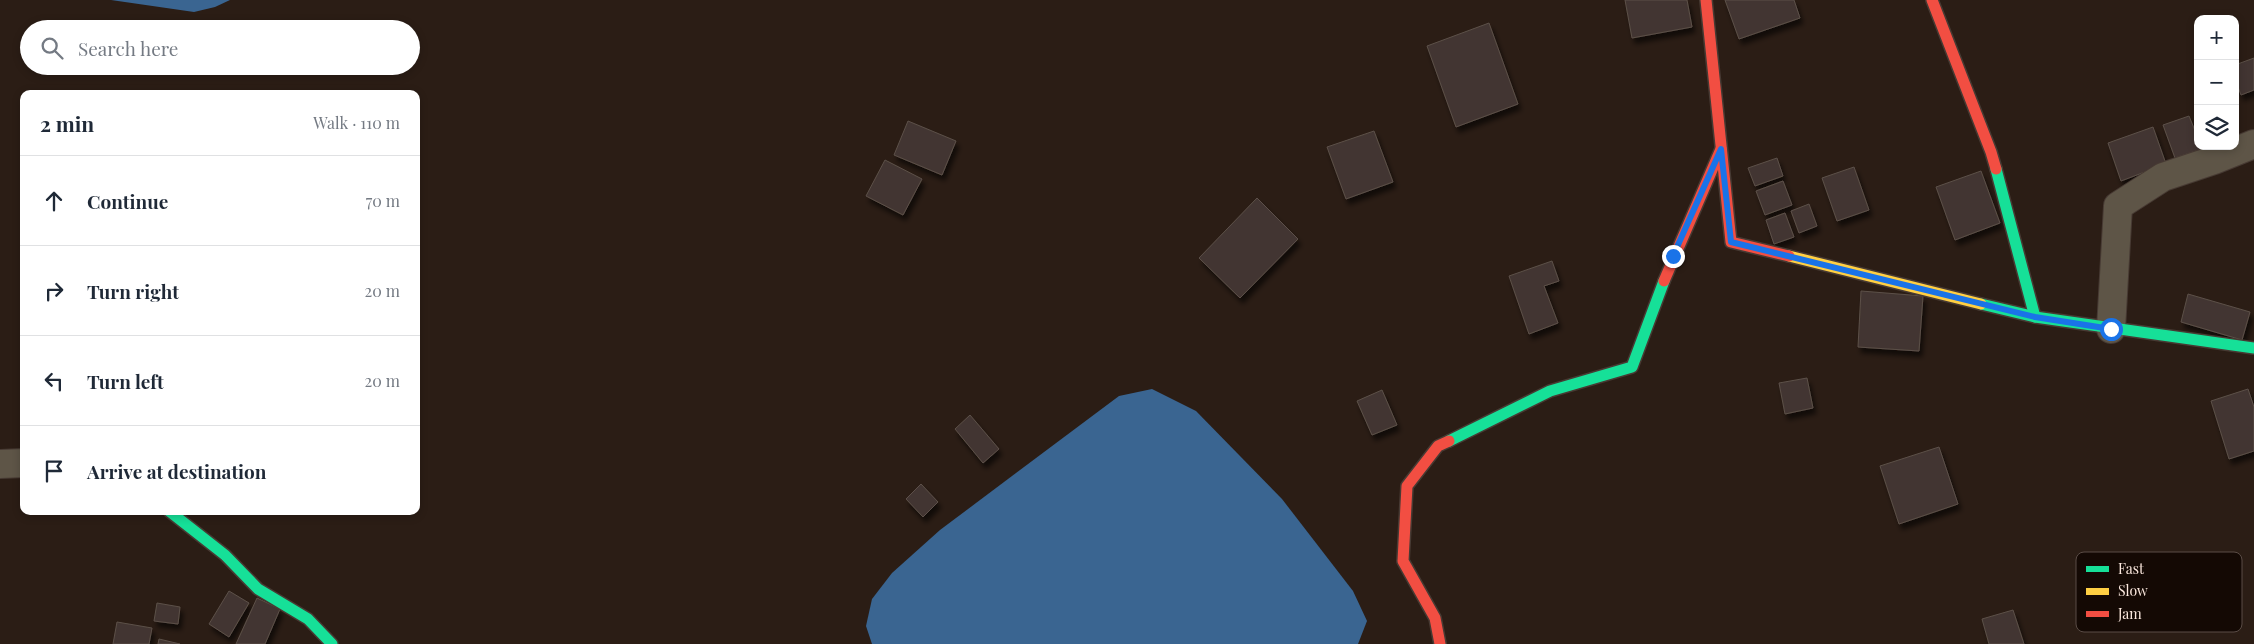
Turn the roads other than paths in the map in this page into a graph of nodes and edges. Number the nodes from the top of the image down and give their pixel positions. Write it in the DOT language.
graph roads {
  1 [pos="1706,0"];
  2 [pos="1932,0"];
  3 [pos="2254,144"];
  4 [pos="1721,149"];
  5 [pos="2035,317"];
  6 [pos="2111,329"];
  7 [pos="2254,348"];
  8 [pos="20,463"];
  9 [pos="0,464"];
  10 [pos="174,515"];
  11 [pos="332,644"];
  12 [pos="1440,644"];
  1 -- 4 [label="street"];
  2 -- 5 [label="street"];
  3 -- 6 [label="street"];
  4 -- 5 [label="street"];
  4 -- 12 [label="street"];
  5 -- 6 [label="street"];
  6 -- 7 [label="street"];
  8 -- 9 [label="street"];
  10 -- 11 [label="street"];
}
